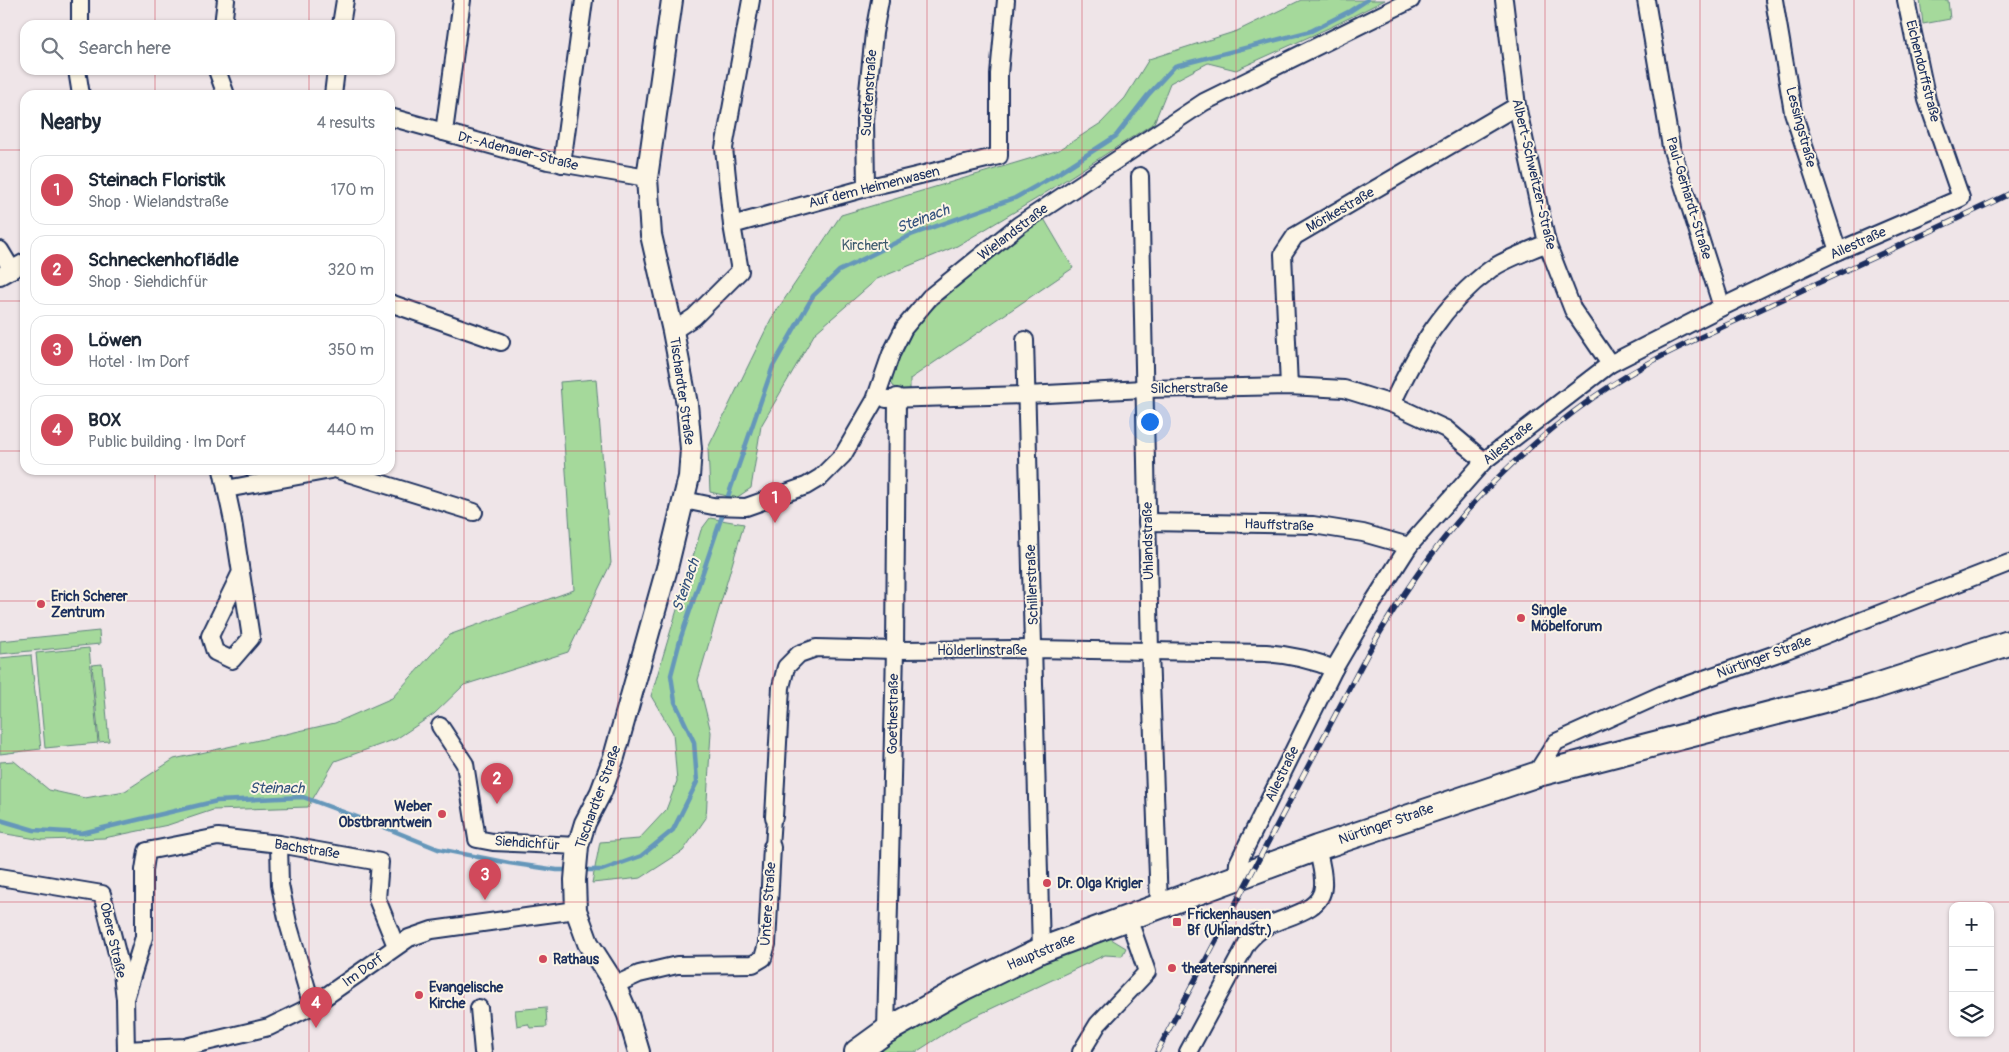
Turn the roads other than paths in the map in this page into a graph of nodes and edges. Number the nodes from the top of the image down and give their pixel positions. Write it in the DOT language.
graph roads {
  1 [pos="80,0"];
  2 [pos="226,0"];
  3 [pos="344,0"];
  4 [pos="462,0"];
  5 [pos="584,0"];
  6 [pos="672,0"];
  7 [pos="751,0"];
  8 [pos="880,0"];
  9 [pos="1006,0"];
  10 [pos="1411,0"];
  11 [pos="1504,0"];
  12 [pos="1646,0"];
  13 [pos="1774,0"];
  14 [pos="1906,0"];
  15 [pos="80,20"];
  16 [pos="224,20"];
  17 [pos="342,20"];
  18 [pos="78,75"];
  19 [pos="219,75"];
  20 [pos="335,75"];
  21 [pos="80,90"];
  22 [pos="224,90"];
  23 [pos="334,90"];
  24 [pos="1517,106"];
  25 [pos="395,118"];
  26 [pos="444,132"];
  27 [pos="562,164"];
  28 [pos="1140,176"];
  29 [pos="647,178"];
  30 [pos="866,188"];
  31 [pos="1961,198"];
  32 [pos="732,226"];
  33 [pos="1547,243"];
  34 [pos="0,250"];
  35 [pos="1838,251"];
  36 [pos="12,269"];
  37 [pos="395,305"];
  38 [pos="1722,306"];
  39 [pos="673,331"];
  40 [pos="1025,340"];
  41 [pos="501,342"];
  42 [pos="1610,364"];
  43 [pos="1289,386"];
  44 [pos="1144,389"];
  45 [pos="1027,396"];
  46 [pos="897,397"];
  47 [pos="875,400"];
  48 [pos="1392,404"];
  49 [pos="1484,461"];
  50 [pos="223,475"];
  51 [pos="303,475"];
  52 [pos="354,475"];
  53 [pos="226,489"];
  54 [pos="684,500"];
  55 [pos="474,512"];
  56 [pos="1148,522"];
  57 [pos="1408,546"];
  58 [pos="2009,563"];
  59 [pos="241,572"];
  60 [pos="2009,643"];
  61 [pos="1033,649"];
  62 [pos="895,650"];
  63 [pos="1150,652"];
  64 [pos="1334,669"];
  65 [pos="440,726"];
  66 [pos="1535,774"];
  67 [pos="774,817"];
  68 [pos="279,844"];
  69 [pos="772,847"];
  70 [pos="1317,848"];
  71 [pos="148,850"];
  72 [pos="577,853"];
  73 [pos="1237,876"];
  74 [pos="0,877"];
  75 [pos="1159,905"];
  76 [pos="576,910"];
  77 [pos="1128,917"];
  78 [pos="396,946"];
  79 [pos="1041,950"];
  80 [pos="615,985"];
  81 [pos="125,999"];
  82 [pos="312,1006"];
  83 [pos="479,1008"];
  84 [pos="886,1031"];
  85 [pos="126,1051"];
  86 [pos="483,1052"];
  87 [pos="639,1052"];
  88 [pos="857,1052"];
  89 [pos="1081,1052"];
  90 [pos="1188,1052"];
  1 -- 15 [label="street"];
  2 -- 16 [label="street"];
  3 -- 17 [label="street"];
  4 -- 26 [label="street"];
  5 -- 27 [label="street"];
  6 -- 29 [label="street, Tischardter Straße"];
  7 -- 32 [label="street"];
  8 -- 30 [label="street, Sudetenstraße"];
  9 -- 30 [label="street, Auf dem Heimenwasen"];
  10 -- 47 [label="street, Wielandstraße"];
  11 -- 24 [label="street, Albert-Schweitzer-Straße"];
  12 -- 38 [label="street, Paul-Gerhardt-Straße"];
  13 -- 35 [label="street, Lessingstraße"];
  14 -- 31 [label="street, Eichendorffstraße"];
  18 -- 21 [label="street"];
  19 -- 22 [label="street"];
  20 -- 23 [label="street"];
  24 -- 33 [label="street, Albert-Schweitzer-Straße"];
  24 -- 43 [label="street, Mörikestraße"];
  25 -- 26 [label="street, Dr.-Adenauer-Straße"];
  26 -- 27 [label="street, Dr.-Adenauer-Straße"];
  27 -- 29 [label="street, Dr.-Adenauer-Straße"];
  28 -- 44 [label="street, Uhlandstraße"];
  29 -- 39 [label="street, Tischardter Straße"];
  30 -- 32 [label="street, Auf dem Heimenwasen"];
  31 -- 35 [label="street, Ailestraße"];
  32 -- 39 [label="street"];
  33 -- 42 [label="street, Albert-Schweitzer-Straße"];
  33 -- 48 [label="street"];
  34 -- 36 [label="street"];
  35 -- 38 [label="street, Ailestraße"];
  37 -- 41 [label="street"];
  38 -- 42 [label="street, Ailestraße"];
  39 -- 54 [label="street, Tischardter Straße"];
  40 -- 45 [label="street, Schillerstraße"];
  42 -- 49 [label="street, Ailestraße"];
  43 -- 44 [label="street, Silcherstraße"];
  43 -- 48 [label="street, Silcherstraße"];
  44 -- 45 [label="street, Silcherstraße"];
  44 -- 56 [label="street, Uhlandstraße"];
  45 -- 46 [label="street, Silcherstraße"];
  45 -- 61 [label="street, Schillerstraße"];
  46 -- 47 [label="street, Silcherstraße"];
  46 -- 62 [label="street, Goethestraße"];
  47 -- 54 [label="street, Wielandstraße"];
  48 -- 49 [label="street, Silcherstraße"];
  49 -- 57 [label="street, Ailestraße"];
  50 -- 53 [label="street"];
  51 -- 53 [label="street"];
  52 -- 55 [label="street"];
  53 -- 59 [label="street"];
  54 -- 72 [label="street, Tischardter Straße"];
  56 -- 57 [label="street, Hauffstraße"];
  56 -- 63 [label="street, Uhlandstraße"];
  57 -- 64 [label="street, Ailestraße"];
  58 -- 66 [label="street, Nürtinger Straße"];
  60 -- 66 [label="main road, Nürtinger Straße"];
  61 -- 62 [label="street, Hölderlinstraße"];
  61 -- 63 [label="street, Hölderlinstraße"];
  61 -- 79 [label="street, Schillerstraße"];
  62 -- 67 [label="street, Hölderlinstraße"];
  62 -- 84 [label="street, Goethestraße"];
  63 -- 64 [label="street, Hölderlinstraße"];
  63 -- 75 [label="street, Uhlandstraße"];
  64 -- 73 [label="street, Ailestraße"];
  65 -- 72 [label="street, Siehdichfür"];
  66 -- 70 [label="main road, Nürtinger Straße"];
  67 -- 69 [label="street"];
  68 -- 71 [label="street, Bachstraße"];
  68 -- 78 [label="street, Bachstraße"];
  68 -- 82 [label="street"];
  69 -- 80 [label="street, Untere Straße"];
  70 -- 73 [label="main road, Nürtinger Straße"];
  70 -- 90 [label="street"];
  71 -- 81 [label="street, Obere Straße"];
  72 -- 76 [label="street"];
  73 -- 75 [label="main road, Hauptstraße"];
  74 -- 81 [label="street, Obere Straße"];
  75 -- 77 [label="main road, Hauptstraße"];
  76 -- 78 [label="street, Im Dorf"];
  76 -- 80 [label="street"];
  77 -- 79 [label="main road, Hauptstraße"];
  77 -- 89 [label="street"];
  78 -- 82 [label="street, Im Dorf"];
  79 -- 84 [label="main road, Hauptstraße"];
  80 -- 87 [label="street"];
  81 -- 85 [label="street, Obere Straße"];
  82 -- 85 [label="street, Im Dorf"];
  83 -- 86 [label="street"];
  84 -- 88 [label="main road, Hauptstraße"];
}
